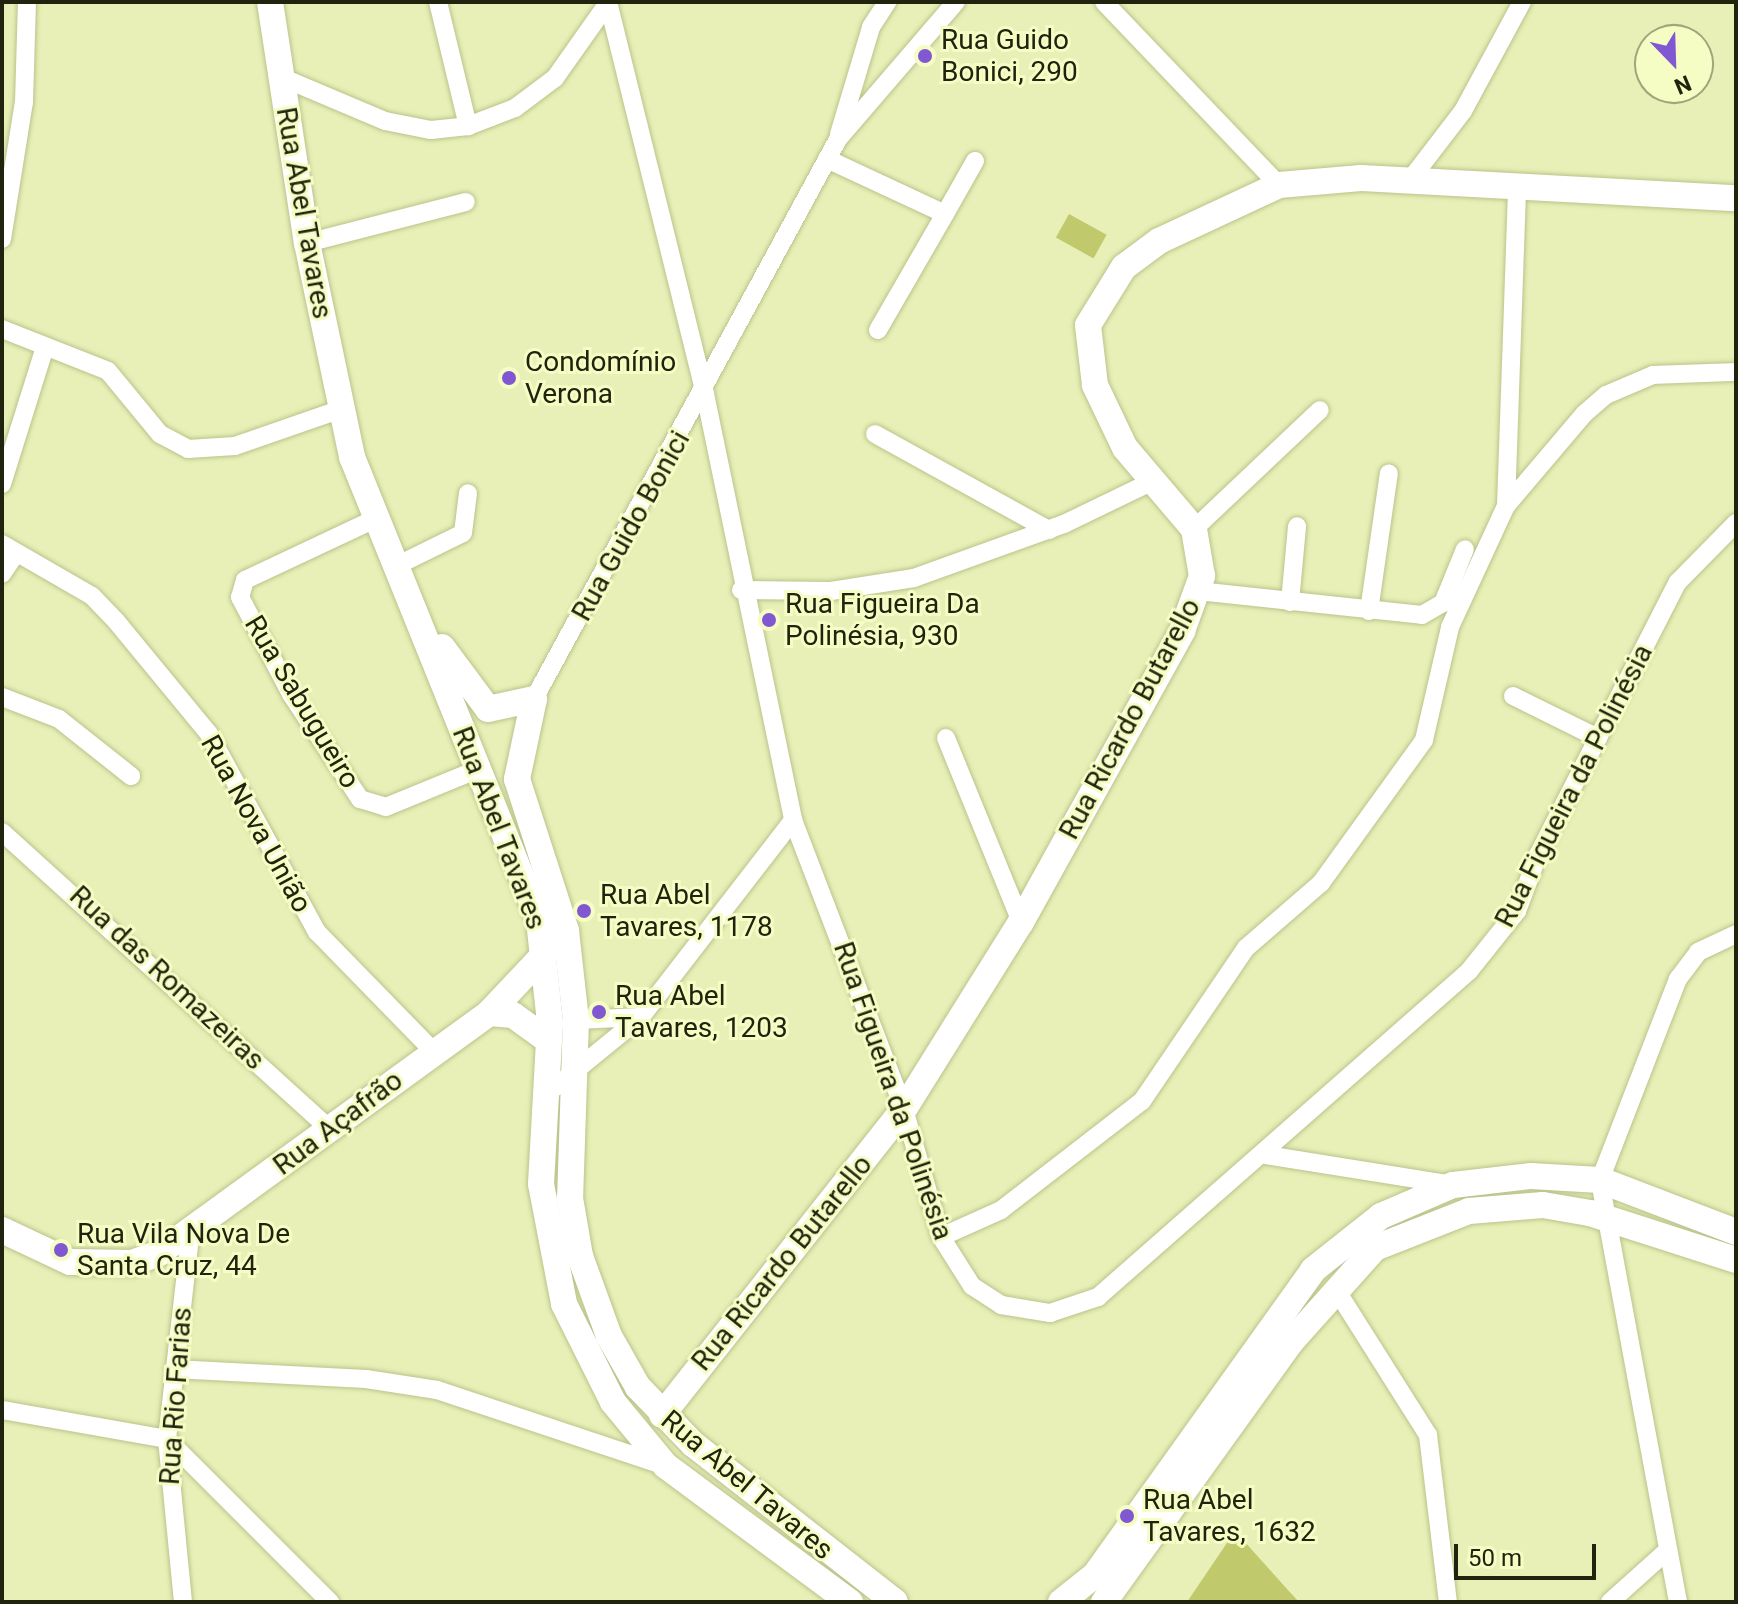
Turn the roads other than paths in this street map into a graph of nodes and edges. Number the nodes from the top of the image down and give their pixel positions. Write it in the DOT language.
graph roads {
  1 [pos="27,2"];
  2 [pos="270,2"];
  3 [pos="438,2"];
  4 [pos="887,2"];
  5 [pos="956,2"];
  6 [pos="1104,2"];
  7 [pos="1522,2"];
  8 [pos="608,3"];
  9 [pos="281,77"];
  10 [pos="468,126"];
  11 [pos="838,139"];
  12 [pos="9,146"];
  13 [pos="827,159"];
  14 [pos="975,161"];
  15 [pos="1410,180"];
  16 [pos="1279,185"];
  17 [pos="1517,186"];
  18 [pos="1736,198"];
  19 [pos="466,202"];
  20 [pos="945,214"];
  21 [pos="2,237"];
  22 [pos="307,243"];
  23 [pos="2,329"];
  24 [pos="878,330"];
  25 [pos="45,347"];
  26 [pos="1736,372"];
  27 [pos="705,394"];
  28 [pos="341,409"];
  29 [pos="1320,410"];
  30 [pos="875,434"];
  31 [pos="1389,473"];
  32 [pos="1155,480"];
  33 [pos="2,484"];
  34 [pos="468,493"];
  35 [pos="1506,506"];
  36 [pos="377,518"];
  37 [pos="1736,523"];
  38 [pos="1297,526"];
  39 [pos="1194,529"];
  40 [pos="1049,530"];
  41 [pos="9,548"];
  42 [pos="1465,549"];
  43 [pos="398,565"];
  44 [pos="2,574"];
  45 [pos="741,590"];
  46 [pos="1198,591"];
  47 [pos="413,599"];
  48 [pos="1290,602"];
  49 [pos="1369,611"];
  50 [pos="1513,696"];
  51 [pos="2,697"];
  52 [pos="534,699"];
  53 [pos="946,738"];
  54 [pos="1598,738"];
  55 [pos="476,770"];
  56 [pos="131,776"];
  57 [pos="793,820"];
  58 [pos="2,832"];
  59 [pos="1021,922"];
  60 [pos="566,931"];
  61 [pos="1736,934"];
  62 [pos="546,954"];
  63 [pos="489,1013"];
  64 [pos="641,1017"];
  65 [pos="576,1020"];
  66 [pos="549,1041"];
  67 [pos="433,1051"];
  68 [pos="577,1074"];
  69 [pos="543,1097"];
  70 [pos="904,1109"];
  71 [pos="329,1128"];
  72 [pos="1266,1155"];
  73 [pos="1600,1180"];
  74 [pos="1453,1185"];
  75 [pos="1611,1219"];
  76 [pos="2,1230"];
  77 [pos="1736,1232"];
  78 [pos="190,1237"];
  79 [pos="941,1237"];
  80 [pos="1736,1260"];
  81 [pos="1335,1288"];
  82 [pos="174,1369"];
  83 [pos="2,1410"];
  84 [pos="662,1415"];
  85 [pos="167,1439"];
  86 [pos="666,1466"];
  87 [pos="1668,1550"];
  88 [pos="183,1602"];
  89 [pos="330,1602"];
  90 [pos="850,1602"];
  91 [pos="895,1602"];
  92 [pos="1061,1602"];
  93 [pos="1104,1602"];
  94 [pos="1448,1602"];
  95 [pos="1610,1602"];
  96 [pos="1678,1602"];
  1 -- 12 [label="street"];
  2 -- 9 [label="street, Rua Abel Tavares"];
  3 -- 10 [label="street"];
  4 -- 11 [label="street, Rua Guido Bonici"];
  5 -- 11 [label="street, Rua Guido Bonici"];
  6 -- 16 [label="street"];
  7 -- 15 [label="street"];
  8 -- 10 [label="street"];
  8 -- 27 [label="street, Rua Figueira da Polinésia"];
  9 -- 10 [label="street"];
  9 -- 22 [label="street, Rua Abel Tavares"];
  11 -- 13 [label="street, Rua Guido Bonici"];
  12 -- 21 [label="street"];
  13 -- 20 [label="street"];
  13 -- 27 [label="street, Rua Guido Bonici"];
  14 -- 20 [label="street"];
  15 -- 16 [label="street, Rua Ricardo Butarello"];
  15 -- 17 [label="street, Rua Ricardo Butarello"];
  16 -- 32 [label="street, Rua Ricardo Butarello"];
  17 -- 18 [label="street, Rua Ricardo Butarello"];
  17 -- 35 [label="street"];
  19 -- 22 [label="street"];
  20 -- 24 [label="street"];
  22 -- 28 [label="street, Rua Abel Tavares"];
  23 -- 25 [label="street"];
  25 -- 28 [label="street"];
  25 -- 33 [label="street"];
  26 -- 35 [label="street"];
  27 -- 45 [label="street, Rua Figueira da Polinésia"];
  27 -- 52 [label="street, Rua Guido Bonici"];
  28 -- 36 [label="street, Rua Abel Tavares"];
  29 -- 39 [label="street"];
  30 -- 40 [label="street"];
  31 -- 49 [label="street"];
  32 -- 39 [label="street, Rua Ricardo Butarello"];
  32 -- 40 [label="street"];
  34 -- 43 [label="street"];
  35 -- 79 [label="street"];
  36 -- 43 [label="street, Rua Abel Tavares"];
  36 -- 55 [label="street, Rua Sabugueiro"];
  37 -- 54 [label="street, Rua Figueira da Polinésia"];
  38 -- 48 [label="street"];
  39 -- 46 [label="street, Rua Ricardo Butarello"];
  40 -- 45 [label="street"];
  41 -- 44 [label="street"];
  41 -- 67 [label="street, Rua Nova União"];
  42 -- 49 [label="street"];
  43 -- 47 [label="street, Rua Abel Tavares"];
  45 -- 57 [label="street, Rua Figueira da Polinésia"];
  46 -- 48 [label="street"];
  46 -- 59 [label="street, Rua Ricardo Butarello"];
  47 -- 52 [label="street"];
  47 -- 55 [label="street, Rua Abel Tavares"];
  48 -- 49 [label="street"];
  50 -- 54 [label="street"];
  51 -- 56 [label="street"];
  52 -- 60 [label="street, Rua Abel Tavares"];
  53 -- 59 [label="street"];
  54 -- 72 [label="street, Rua Figueira da Polinésia"];
  55 -- 62 [label="street, Rua Abel Tavares"];
  57 -- 64 [label="street"];
  57 -- 70 [label="street, Rua Figueira da Polinésia"];
  58 -- 71 [label="street, Rua das Romazeiras"];
  59 -- 70 [label="street, Rua Ricardo Butarello"];
  60 -- 62 [label="street, Rua Açafrão"];
  60 -- 65 [label="street, Rua Abel Tavares"];
  61 -- 73 [label="street"];
  62 -- 63 [label="street, Rua Açafrão"];
  62 -- 66 [label="street, Rua Abel Tavares"];
  63 -- 66 [label="street"];
  63 -- 67 [label="street, Rua Açafrão"];
  64 -- 65 [label="street"];
  64 -- 68 [label="street"];
  65 -- 68 [label="street, Rua Abel Tavares"];
  66 -- 69 [label="street, Rua Abel Tavares"];
  67 -- 71 [label="street, Rua Açafrão"];
  68 -- 69 [label="street"];
  68 -- 84 [label="street, Rua Abel Tavares"];
  69 -- 86 [label="street, Rua Abel Tavares"];
  70 -- 79 [label="street, Rua Figueira da Polinésia"];
  70 -- 84 [label="street, Rua Ricardo Butarello"];
  71 -- 78 [label="street, Rua Açafrão"];
  72 -- 74 [label="street"];
  72 -- 79 [label="street, Rua Figueira da Polinésia"];
  73 -- 74 [label="street"];
  73 -- 75 [label="street"];
  73 -- 77 [label="street"];
  74 -- 92 [label="street"];
  75 -- 80 [label="street"];
  75 -- 81 [label="street"];
  75 -- 87 [label="street"];
  76 -- 78 [label="street, Rua Açafrão"];
  78 -- 82 [label="street, Rua Rio Farias"];
  81 -- 93 [label="street"];
  81 -- 94 [label="street"];
  82 -- 85 [label="street, Rua Rio Farias"];
  82 -- 86 [label="street"];
  83 -- 85 [label="street"];
  84 -- 91 [label="street, Rua Abel Tavares"];
  85 -- 88 [label="street, Rua Rio Farias"];
  85 -- 89 [label="street"];
  86 -- 90 [label="street, Rua Abel Tavares"];
  87 -- 95 [label="street"];
  87 -- 96 [label="street"];
}
